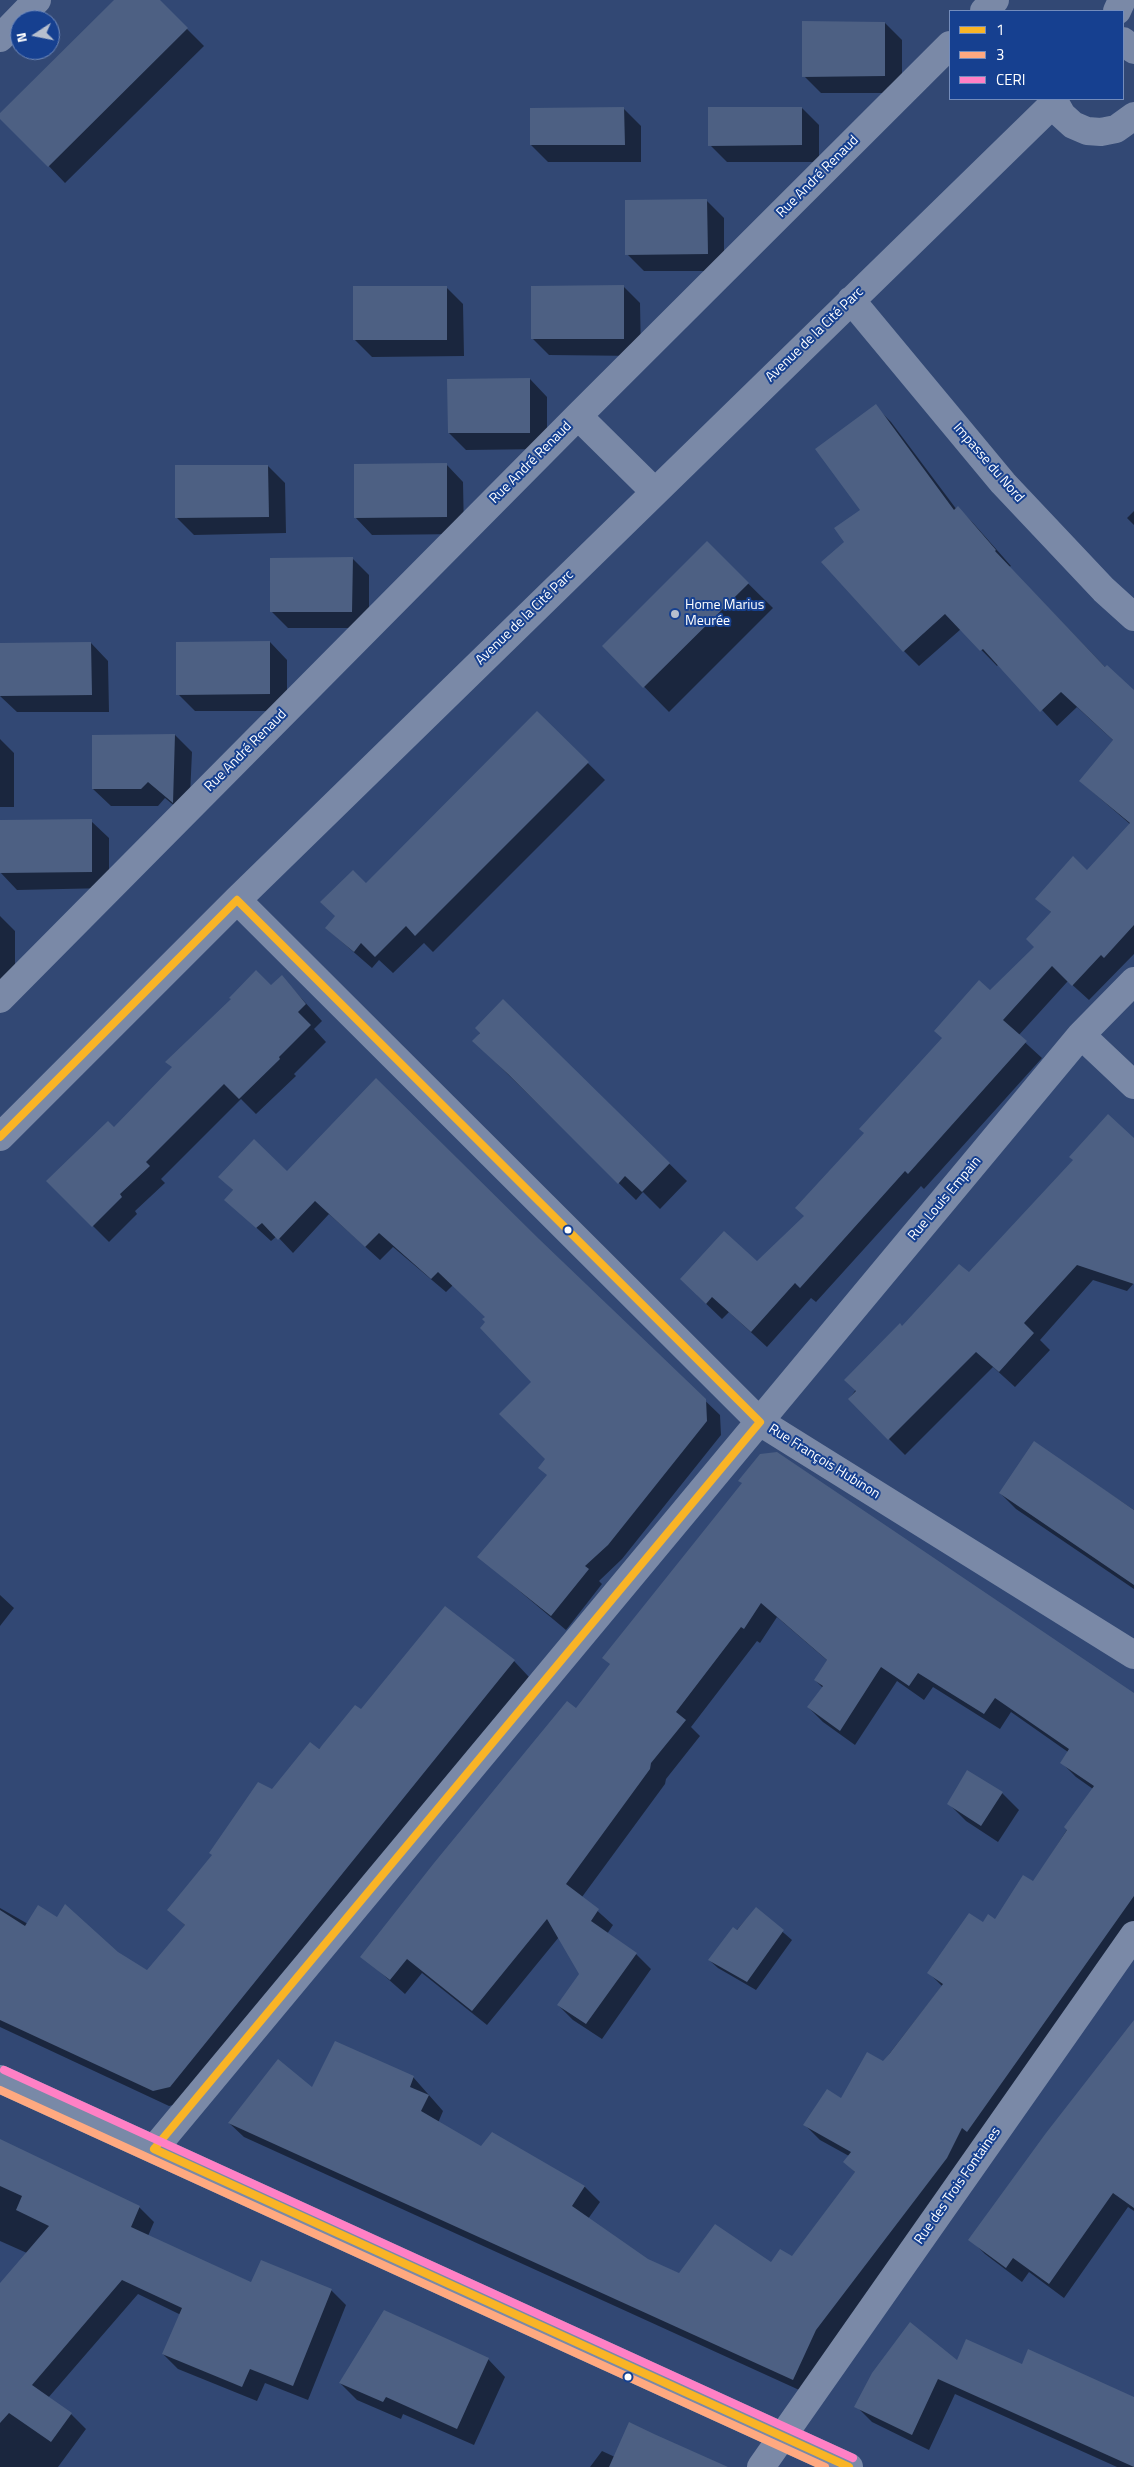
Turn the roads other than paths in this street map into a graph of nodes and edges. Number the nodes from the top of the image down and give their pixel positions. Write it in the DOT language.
graph roads {
  1 [pos="37,0"];
  2 [pos="995,0"];
  3 [pos="985,10"];
  4 [pos="9,21"];
  5 [pos="1124,42"];
  6 [pos="949,46"];
  7 [pos="1134,50"];
  8 [pos="1053,101"];
  9 [pos="1134,116"];
  10 [pos="851,300"];
  11 [pos="578,416"];
  12 [pos="655,492"];
  13 [pos="1134,617"];
  14 [pos="237,900"];
  15 [pos="1134,980"];
  16 [pos="0,999"];
  17 [pos="1081,1035"];
  18 [pos="1134,1085"];
  19 [pos="0,1137"];
  20 [pos="760,1422"];
  21 [pos="1134,1655"];
  22 [pos="1134,1935"];
  23 [pos="0,2079"];
  24 [pos="154,2149"];
  25 [pos="782,2437"];
  26 [pos="761,2467"];
  27 [pos="849,2467"];
  1 -- 4 [label="street"];
  2 -- 3 [label="street"];
  5 -- 7 [label="street"];
  6 -- 11 [label="street, Rue André Renaud"];
  8 -- 9 [label="street"];
  8 -- 10 [label="street, Avenue de la Cité Parc"];
  10 -- 12 [label="street, Avenue de la Cité Parc"];
  10 -- 13 [label="street, Impasse du Nord"];
  11 -- 12 [label="street"];
  11 -- 16 [label="street, Rue André Renaud"];
  12 -- 14 [label="street, Avenue de la Cité Parc"];
  14 -- 19 [label="street, Avenue de la Cité Parc"];
  14 -- 20 [label="street, Rue François Hubinon"];
  15 -- 17 [label="street, Rue Louis Empain"];
  17 -- 18 [label="street"];
  17 -- 20 [label="street, Rue Louis Empain"];
  20 -- 21 [label="street, Rue François Hubinon"];
  20 -- 24 [label="street, Rue Louis Empain"];
  22 -- 25 [label="street, Rue des Trois Fontaines"];
  23 -- 24 [label="main road"];
  24 -- 25 [label="main road"];
  25 -- 26 [label="street, Rue des Trois Fontaines"];
  25 -- 27 [label="main road"];
}
